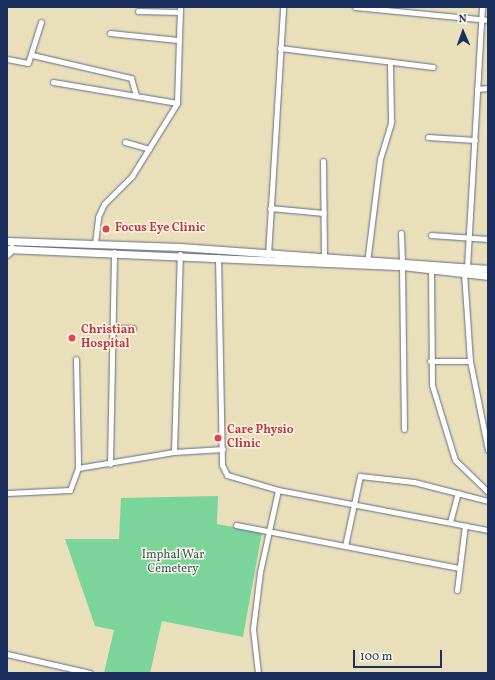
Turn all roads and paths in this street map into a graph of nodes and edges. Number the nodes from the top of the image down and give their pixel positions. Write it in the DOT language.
graph roads {
  1 [pos="283,7"];
  2 [pos="355,7"];
  3 [pos="482,7"];
  4 [pos="378,8"];
  5 [pos="180,10"];
  6 [pos="138,11"];
  7 [pos="481,20"];
  8 [pos="488,20"];
  9 [pos="41,22"];
  10 [pos="110,33"];
  11 [pos="178,40"];
  12 [pos="280,48"];
  13 [pos="32,54"];
  14 [pos="7,59"];
  15 [pos="390,62"];
  16 [pos="433,67"];
  17 [pos="53,82"];
  18 [pos="488,88"];
  19 [pos="477,89"];
  20 [pos="136,96"];
  21 [pos="177,103"];
  22 [pos="428,137"];
  23 [pos="475,140"];
  24 [pos="126,142"];
  25 [pos="149,149"];
  26 [pos="323,161"];
  27 [pos="270,208"];
  28 [pos="324,213"];
  29 [pos="401,233"];
  30 [pos="431,235"];
  31 [pos="467,239"];
  32 [pos="488,239"];
  33 [pos="7,241"];
  34 [pos="95,244"];
  35 [pos="9,250"];
  36 [pos="114,251"];
  37 [pos="180,254"];
  38 [pos="268,255"];
  39 [pos="249,256"];
  40 [pos="218,257"];
  41 [pos="324,258"];
  42 [pos="367,263"];
  43 [pos="402,263"];
  44 [pos="488,269"];
  45 [pos="431,270"];
  46 [pos="465,270"];
  47 [pos="488,276"];
  48 [pos="112,328"];
  49 [pos="133,328"];
  50 [pos="76,359"];
  51 [pos="430,360"];
  52 [pos="470,361"];
  53 [pos="404,430"];
  54 [pos="224,449"];
  55 [pos="488,450"];
  56 [pos="174,452"];
  57 [pos="110,464"];
  58 [pos="78,468"];
  59 [pos="278,490"];
  60 [pos="488,492"];
  61 [pos="7,493"];
  62 [pos="458,493"];
  63 [pos="488,501"];
  64 [pos="354,503"];
  65 [pos="450,522"];
  66 [pos="236,525"];
  67 [pos="465,525"];
  68 [pos="269,530"];
  69 [pos="488,530"];
  70 [pos="345,546"];
  71 [pos="459,568"];
  72 [pos="457,590"];
  73 [pos="7,654"];
  74 [pos="90,673"];
  75 [pos="258,673"];
  1 -- 12 [label="street"];
  2 -- 4 [label="street"];
  3 -- 7 [label="street"];
  4 -- 7 [label="street"];
  5 -- 6 [label="street"];
  5 -- 11 [label="street"];
  7 -- 8 [label="street"];
  7 -- 19 [label="street"];
  9 -- 13 [label="street"];
  10 -- 11 [label="street"];
  11 -- 21 [label="street"];
  12 -- 15 [label="street"];
  12 -- 27 [label="street"];
  13 -- 14 [label="street"];
  13 -- 20 [label="street"];
  15 -- 16 [label="street"];
  15 -- 42 [label="street"];
  17 -- 20 [label="street"];
  18 -- 19 [label="street"];
  19 -- 23 [label="street"];
  20 -- 21 [label="street"];
  21 -- 25 [label="street"];
  22 -- 23 [label="street"];
  23 -- 31 [label="street"];
  24 -- 25 [label="street"];
  25 -- 34 [label="street"];
  26 -- 28 [label="street"];
  27 -- 28 [label="street"];
  27 -- 38 [label="street"];
  28 -- 41 [label="street"];
  29 -- 43 [label="street"];
  30 -- 31 [label="street"];
  31 -- 32 [label="street"];
  31 -- 46 [label="street"];
  33 -- 34 [label="main road"];
  34 -- 39 [label="main road"];
  35 -- 36 [label="main road"];
  36 -- 37 [label="main road"];
  36 -- 48 [label="street"];
  37 -- 40 [label="main road"];
  37 -- 56 [label="street"];
  38 -- 39 [label="main road"];
  38 -- 41 [label="main road"];
  39 -- 40 [label="main road"];
  39 -- 42 [label="main road"];
  40 -- 54 [label="street"];
  41 -- 42 [label="main road"];
  42 -- 43 [label="main road"];
  43 -- 45 [label="main road"];
  43 -- 46 [label="main road"];
  43 -- 53 [label="street"];
  44 -- 46 [label="main road"];
  45 -- 46 [label="main road"];
  45 -- 51 [label="street"];
  46 -- 47 [label="main road"];
  46 -- 52 [label="street"];
  48 -- 49 [label="street"];
  48 -- 57 [label="street"];
  50 -- 58 [label="street"];
  51 -- 52 [label="street"];
  51 -- 60 [label="street"];
  52 -- 55 [label="street"];
  54 -- 56 [label="street"];
  54 -- 59 [label="street"];
  56 -- 57 [label="street"];
  57 -- 58 [label="street"];
  58 -- 61 [label="street"];
  59 -- 64 [label="street"];
  59 -- 68 [label="street"];
  62 -- 63 [label="street"];
  62 -- 64 [label="street"];
  62 -- 65 [label="street"];
  64 -- 65 [label="street"];
  64 -- 70 [label="street"];
  65 -- 67 [label="street"];
  66 -- 68 [label="street"];
  67 -- 69 [label="street"];
  67 -- 71 [label="street"];
  68 -- 70 [label="street"];
  68 -- 75 [label="street"];
  70 -- 71 [label="street"];
  71 -- 72 [label="street"];
  73 -- 74 [label="street"];
}
